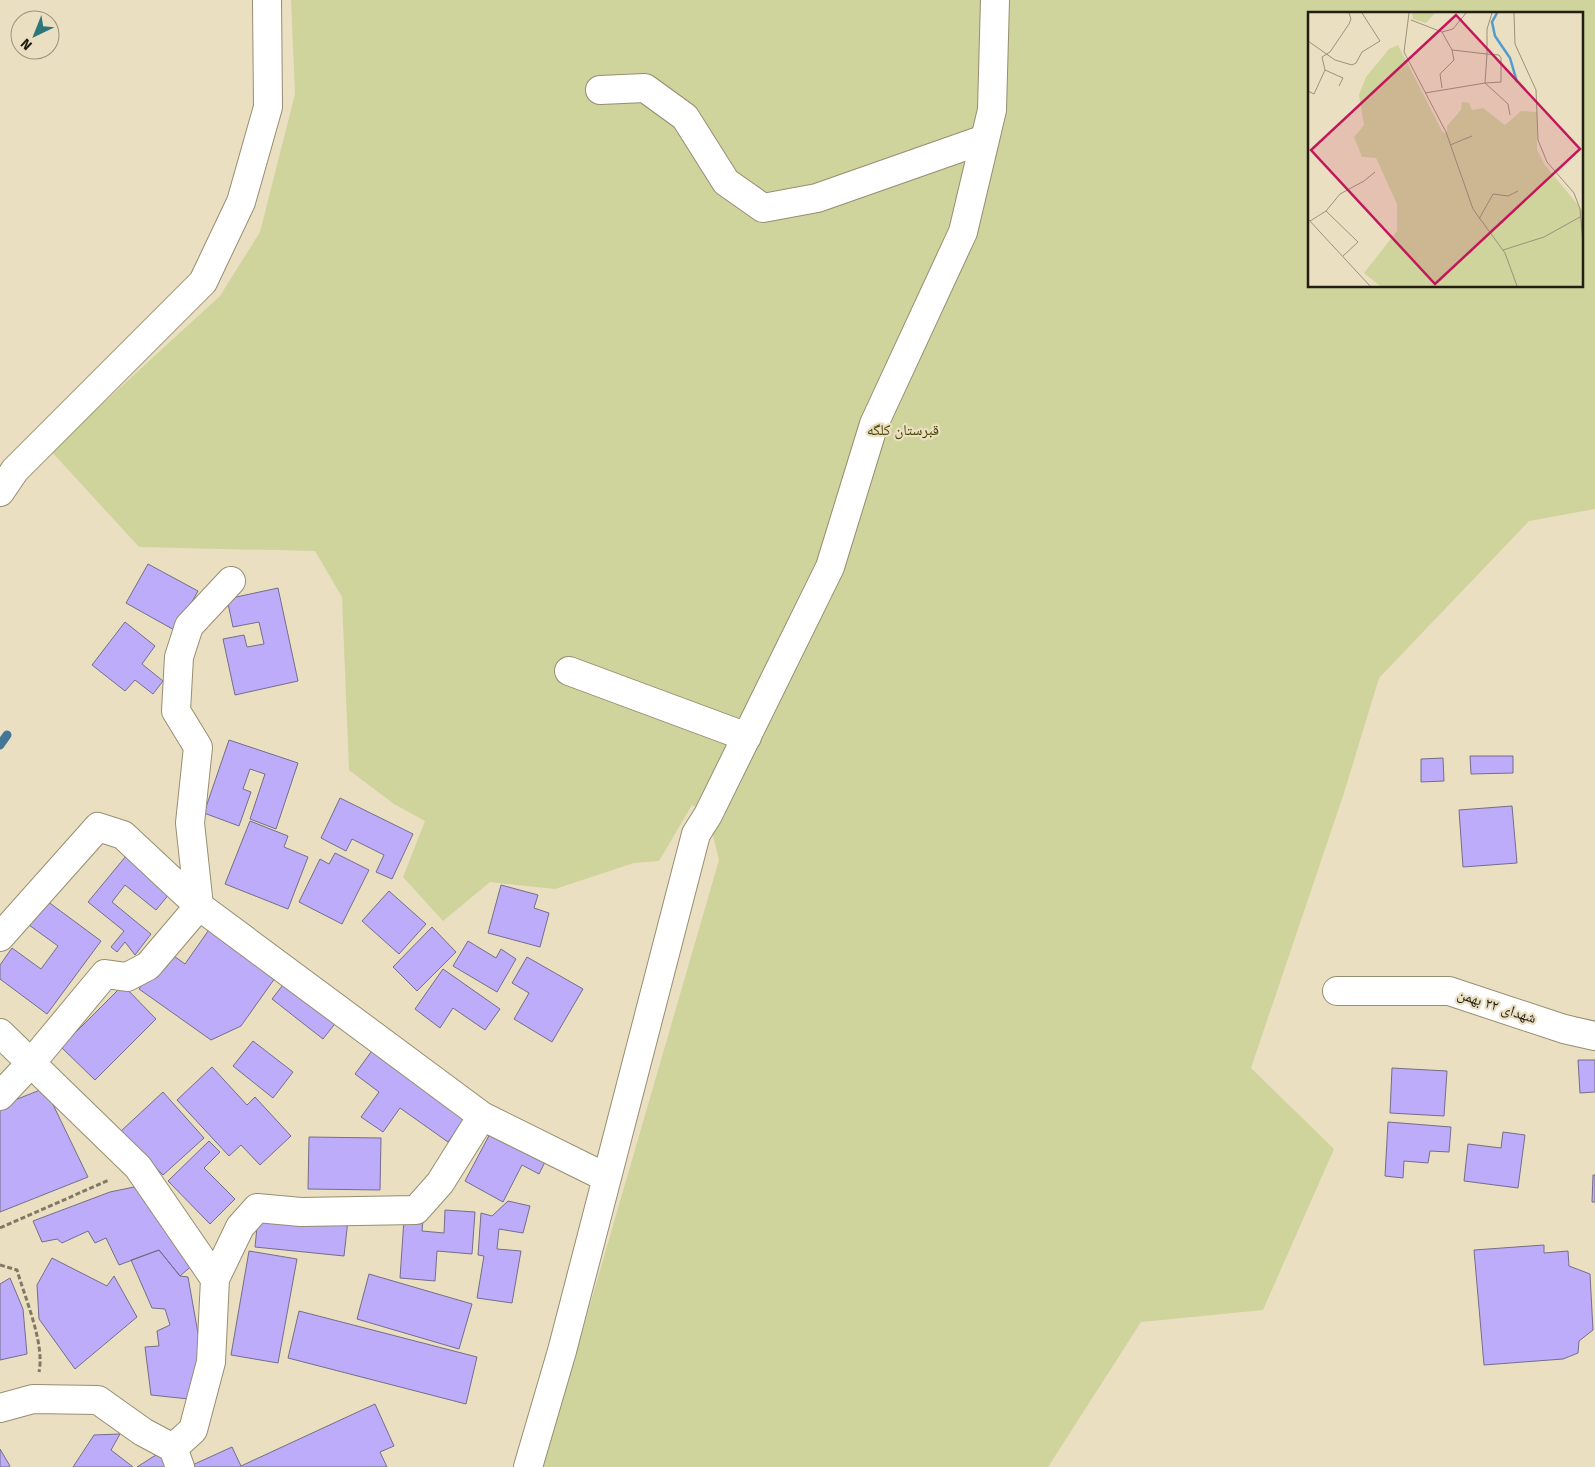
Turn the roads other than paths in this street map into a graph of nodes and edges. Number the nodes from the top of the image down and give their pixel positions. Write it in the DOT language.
graph roads {
  1 [pos="267,0"];
  2 [pos="995,0"];
  3 [pos="600,90"];
  4 [pos="984,139"];
  5 [pos="0,492"];
  6 [pos="231,581"];
  7 [pos="569,671"];
  8 [pos="746,737"];
  9 [pos="199,906"];
  10 [pos="0,937"];
  11 [pos="1337,991"];
  12 [pos="0,1033"];
  13 [pos="1595,1036"];
  14 [pos="31,1063"];
  15 [pos="0,1096"];
  16 [pos="482,1116"];
  17 [pos="607,1178"];
  18 [pos="215,1279"];
  19 [pos="0,1408"];
  20 [pos="176,1457"];
  21 [pos="528,1467"];
  1 -- 5 [label="street"];
  2 -- 4 [label="street"];
  3 -- 4 [label="street"];
  4 -- 8 [label="street"];
  6 -- 9 [label="street"];
  7 -- 8 [label="street"];
  8 -- 17 [label="street"];
  9 -- 10 [label="street"];
  9 -- 14 [label="street"];
  9 -- 16 [label="street"];
  11 -- 13 [label="street, شهدای ۲۲ بهمن"];
  12 -- 14 [label="street"];
  14 -- 15 [label="street"];
  14 -- 18 [label="street"];
  16 -- 17 [label="street"];
  16 -- 18 [label="street"];
  17 -- 21 [label="street"];
  18 -- 20 [label="street"];
  19 -- 20 [label="street"];
}
